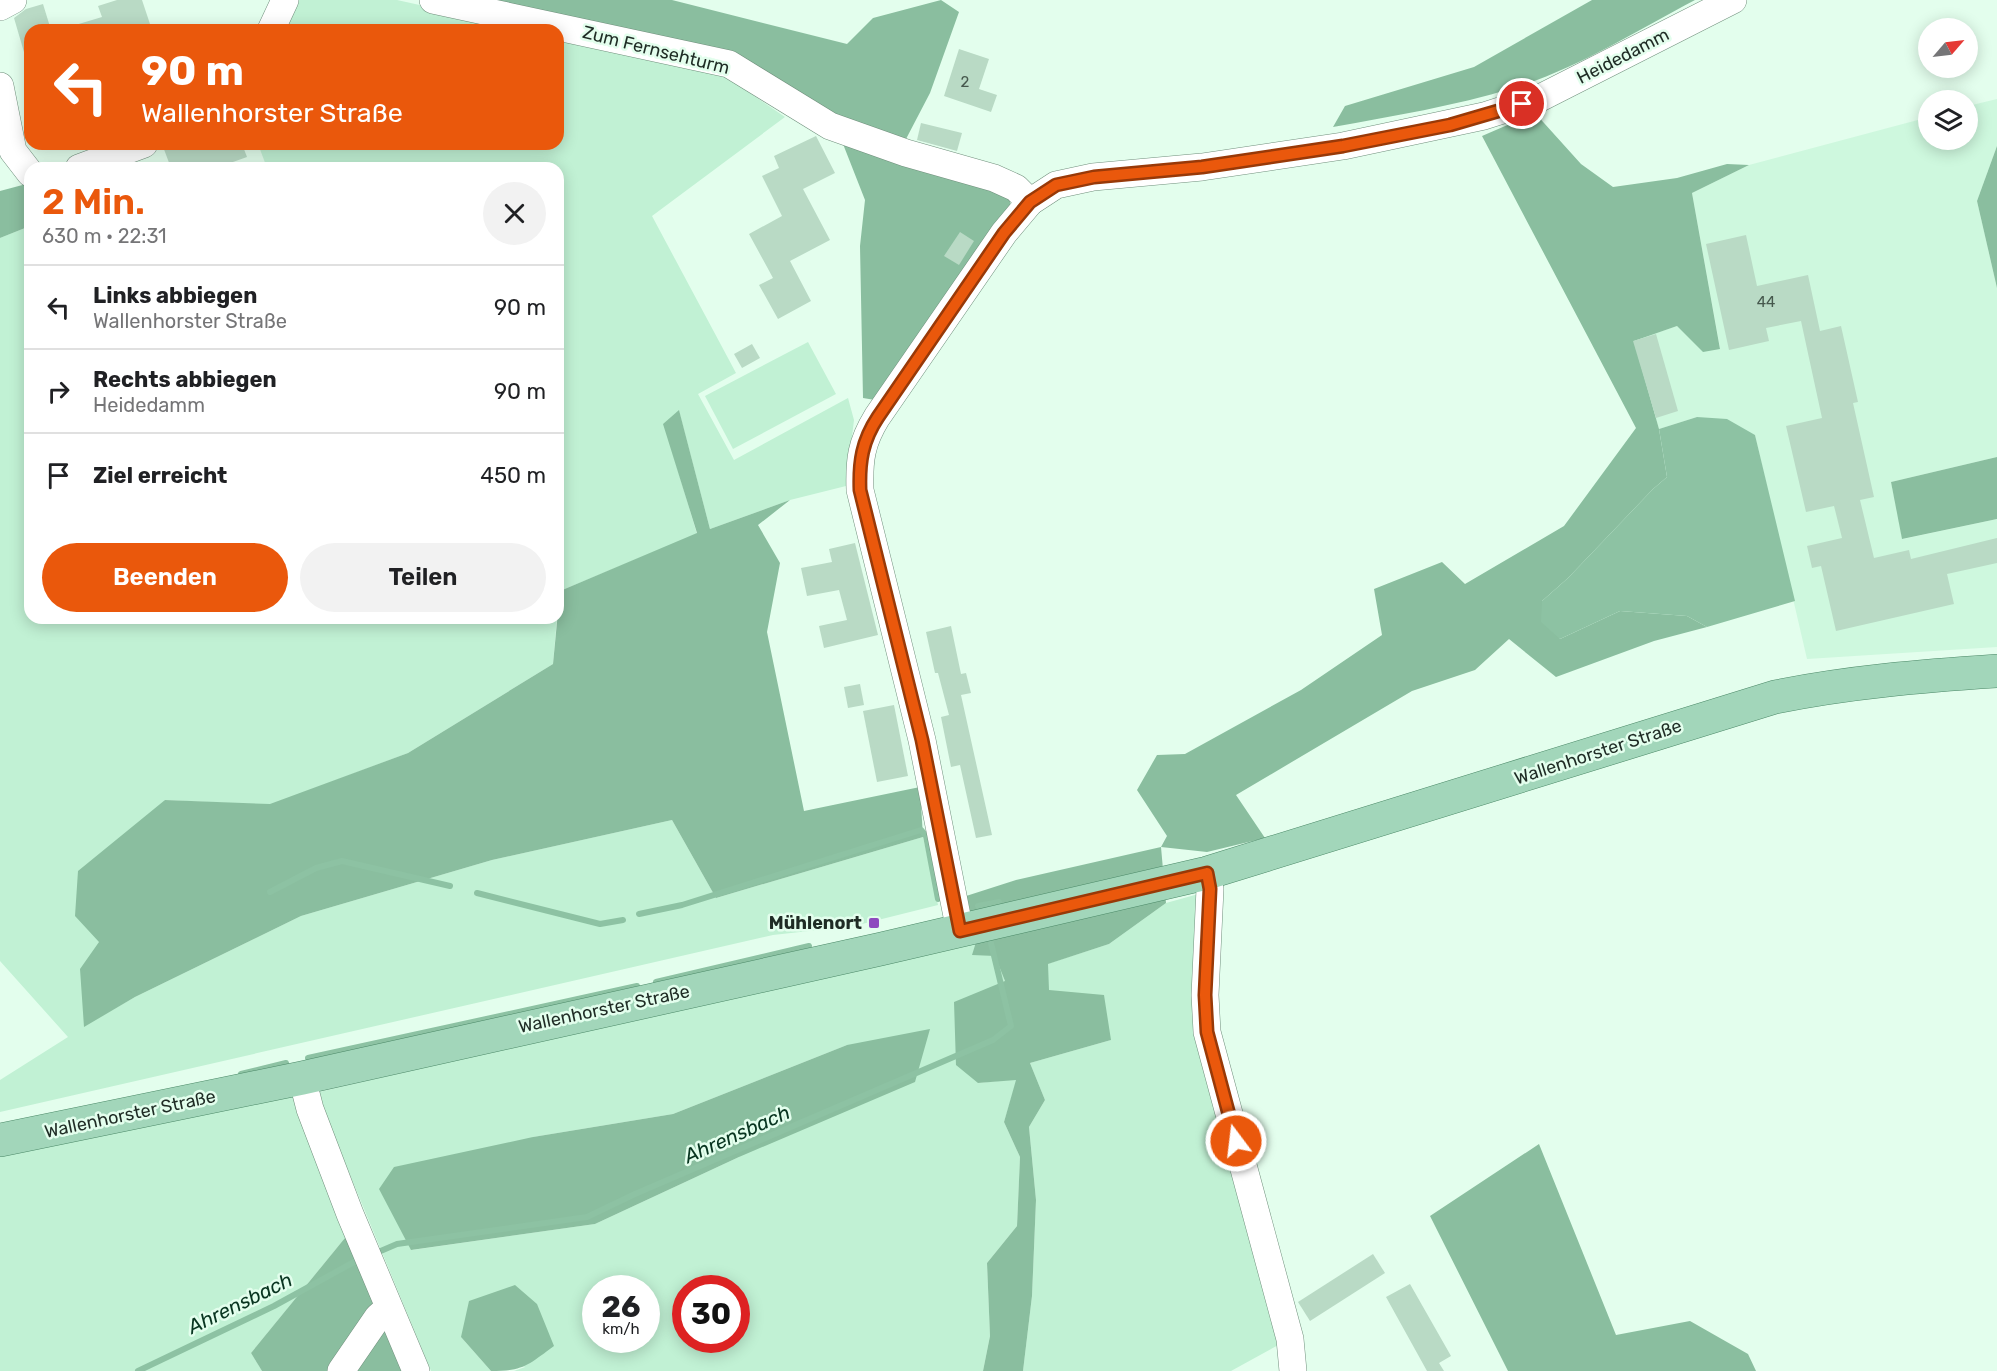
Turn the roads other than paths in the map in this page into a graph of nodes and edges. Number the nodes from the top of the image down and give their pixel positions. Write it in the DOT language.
graph roads {
  1 [pos="13,0"];
  2 [pos="285,0"];
  3 [pos="433,0"];
  4 [pos="1733,0"];
  5 [pos="0,7"];
  6 [pos="274,24"];
  7 [pos="544,24"];
  8 [pos="564,28"];
  9 [pos="0,86"];
  10 [pos="128,150"];
  11 [pos="94,162"];
  12 [pos="24,165"];
  13 [pos="1030,202"];
  14 [pos="1997,671"];
  15 [pos="1207,873"];
  16 [pos="957,918"];
  17 [pos="302,1078"];
  18 [pos="0,1140"];
  19 [pos="388,1308"];
  20 [pos="341,1371"];
  21 [pos="416,1371"];
  22 [pos="1293,1371"];
  1 -- 5 [label="street"];
  2 -- 6 [label="street"];
  3 -- 7 [label="street, Zum Fernsehturm"];
  4 -- 13 [label="street, Heidedamm"];
  8 -- 13 [label="street, Zum Fernsehturm"];
  9 -- 12 [label="street"];
  10 -- 11 [label="street"];
  13 -- 16 [label="street, Heidedamm"];
  14 -- 15 [label="main road, Wallenhorster Straße"];
  15 -- 16 [label="main road, Wallenhorster Straße"];
  15 -- 22 [label="street"];
  16 -- 17 [label="main road, Wallenhorster Straße"];
  17 -- 18 [label="main road, Wallenhorster Straße"];
  17 -- 19 [label="street"];
  19 -- 20 [label="street"];
  19 -- 21 [label="street"];
}
